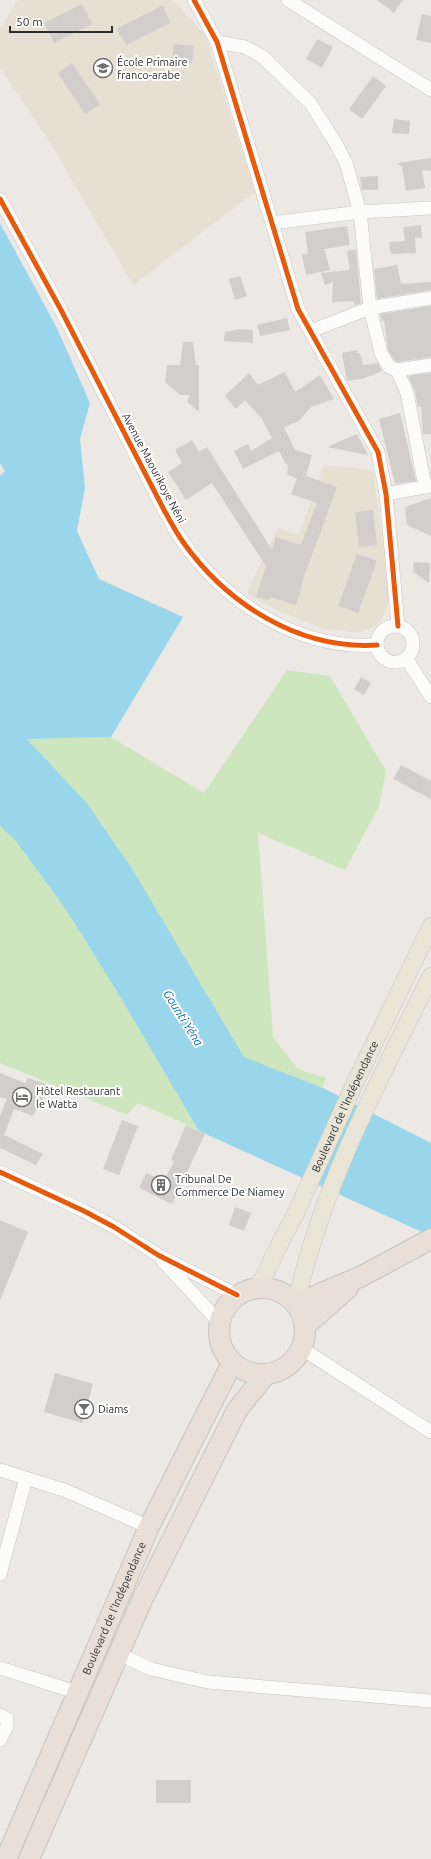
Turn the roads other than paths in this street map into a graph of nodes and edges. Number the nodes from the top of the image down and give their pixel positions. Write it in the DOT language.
graph roads {
  1 [pos="194,0"];
  2 [pos="288,0"];
  3 [pos="217,42"];
  4 [pos="431,90"];
  5 [pos="0,199"];
  6 [pos="431,208"];
  7 [pos="360,212"];
  8 [pos="272,223"];
  9 [pos="431,298"];
  10 [pos="370,308"];
  11 [pos="311,331"];
  12 [pos="431,365"];
  13 [pos="396,370"];
  14 [pos="428,486"];
  15 [pos="386,494"];
  16 [pos="398,626"];
  17 [pos="377,645"];
  18 [pos="406,658"];
  19 [pos="431,697"];
  20 [pos="431,926"];
  21 [pos="431,976"];
  22 [pos="0,1172"];
  23 [pos="431,1239"];
  24 [pos="158,1255"];
  25 [pos="362,1276"];
  26 [pos="259,1287"];
  27 [pos="237,1295"];
  28 [pos="296,1304"];
  29 [pos="219,1322"];
  30 [pos="305,1326"];
  31 [pos="301,1348"];
  32 [pos="232,1363"];
  33 [pos="266,1374"];
  34 [pos="431,1432"];
  35 [pos="0,1470"];
  36 [pos="26,1478"];
  37 [pos="149,1527"];
  38 [pos="0,1574"];
  39 [pos="119,1654"];
  40 [pos="0,1668"];
  41 [pos="78,1694"];
  42 [pos="431,1701"];
  43 [pos="0,1715"];
  44 [pos="0,1740"];
  45 [pos="6,1859"];
  46 [pos="29,1859"];
  1 -- 3 [label="street"];
  2 -- 4 [label="street"];
  3 -- 7 [label="street"];
  3 -- 8 [label="street"];
  5 -- 17 [label="street, Avenue Maourikoye Néni"];
  6 -- 7 [label="street"];
  7 -- 8 [label="street"];
  7 -- 10 [label="street"];
  8 -- 11 [label="street"];
  9 -- 10 [label="street"];
  10 -- 11 [label="street"];
  10 -- 13 [label="street"];
  11 -- 15 [label="street"];
  12 -- 13 [label="street"];
  13 -- 14 [label="street"];
  14 -- 15 [label="street"];
  15 -- 16 [label="street"];
  16 -- 17 [label="street"];
  16 -- 18 [label="street"];
  17 -- 18 [label="street"];
  18 -- 19 [label="street"];
  20 -- 26 [label="main road, Boulevard de l'Indépendance"];
  21 -- 28 [label="main road, Boulevard de l'Indépendance"];
  22 -- 24 [label="street"];
  23 -- 25 [label="highway"];
  24 -- 27 [label="street"];
  24 -- 29 [label="street"];
  25 -- 28 [label="highway"];
  25 -- 30 [label="highway"];
  26 -- 27 [label="highway"];
  26 -- 28 [label="highway"];
  27 -- 29 [label="highway"];
  28 -- 30 [label="highway"];
  29 -- 32 [label="highway"];
  30 -- 31 [label="highway"];
  31 -- 33 [label="highway"];
  31 -- 34 [label="street"];
  32 -- 33 [label="highway"];
  32 -- 37 [label="highway, Boulevard de l'Indépendance"];
  33 -- 39 [label="highway, Boulevard de l'Indépendance"];
  35 -- 36 [label="street"];
  36 -- 37 [label="street"];
  36 -- 38 [label="street"];
  37 -- 41 [label="highway, Boulevard de l'Indépendance"];
  39 -- 42 [label="street"];
  39 -- 46 [label="highway, Boulevard de l'Indépendance"];
  40 -- 41 [label="street"];
  41 -- 45 [label="highway, Boulevard de l'Indépendance"];
  43 -- 44 [label="street"];
}
